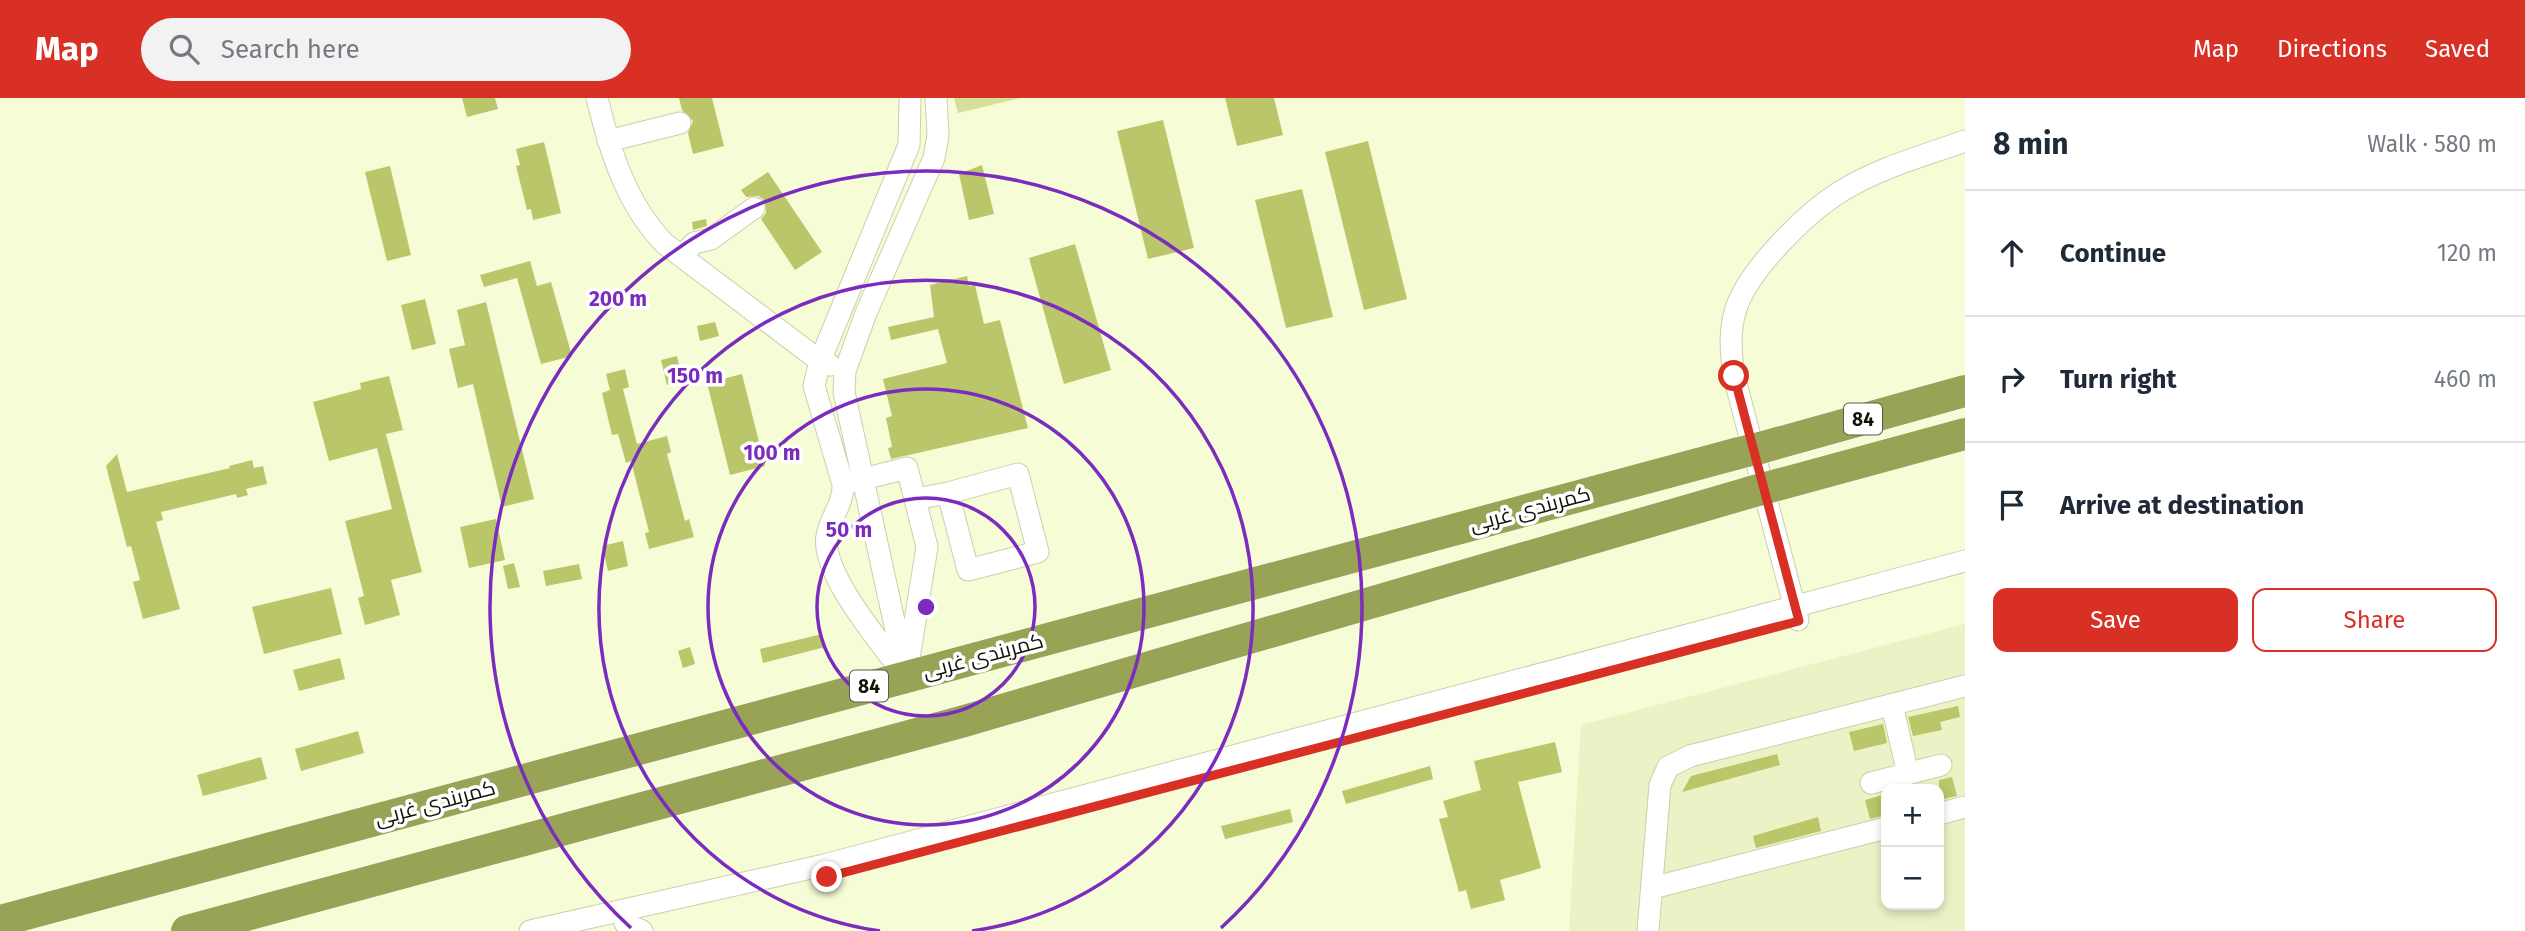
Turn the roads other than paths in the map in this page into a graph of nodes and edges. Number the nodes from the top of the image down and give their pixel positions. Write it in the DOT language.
graph roads {
  1 [pos="597,98"];
  2 [pos="910,98"];
  3 [pos="936,98"];
  4 [pos="680,123"];
  5 [pos="608,141"];
  6 [pos="1965,142"];
  7 [pos="754,208"];
  8 [pos="682,257"];
  9 [pos="820,361"];
  10 [pos="845,371"];
  11 [pos="1965,391"];
  12 [pos="1965,434"];
  13 [pos="852,482"];
  14 [pos="948,493"];
  15 [pos="915,499"];
  16 [pos="1965,561"];
  17 [pos="1965,576"];
  18 [pos="1797,614"];
  19 [pos="905,676"];
  20 [pos="1965,686"];
  21 [pos="1892,705"];
  22 [pos="1941,765"];
  23 [pos="1908,774"];
  24 [pos="1871,783"];
  25 [pos="1965,807"];
  26 [pos="1944,813"];
  27 [pos="1881,829"];
  28 [pos="1651,888"];
  29 [pos="0,921"];
  30 [pos="633,927"];
  31 [pos="187,931"];
  32 [pos="530,931"];
  33 [pos="589,931"];
  34 [pos="1648,931"];
  1 -- 5 [label="street"];
  2 -- 9 [label="street"];
  3 -- 10 [label="street"];
  4 -- 5 [label="street"];
  5 -- 8 [label="street"];
  6 -- 18 [label="street"];
  7 -- 8 [label="street"];
  8 -- 9 [label="street"];
  9 -- 10 [label="street"];
  9 -- 13 [label="street"];
  10 -- 13 [label="street"];
  11 -- 19 [label="highway, کمربندی غربی / 84"];
  12 -- 31 [label="highway, کمربندی غربی / 84"];
  13 -- 15 [label="street"];
  13 -- 19 [label="street"];
  13 -- 19 [label="street"];
  14 -- 14 [label="street"];
  14 -- 15 [label="street"];
  15 -- 19 [label="street"];
  16 -- 18 [label="street"];
  17 -- 18 [label="street"];
  18 -- 30 [label="street"];
  18 -- 32 [label="street"];
  19 -- 29 [label="highway, کمربندی غربی / 84"];
  20 -- 21 [label="street"];
  21 -- 23 [label="street"];
  21 -- 28 [label="street"];
  22 -- 23 [label="street"];
  23 -- 24 [label="street"];
  25 -- 26 [label="street"];
  27 -- 28 [label="street"];
  28 -- 34 [label="street"];
  30 -- 33 [label="street"];
}
